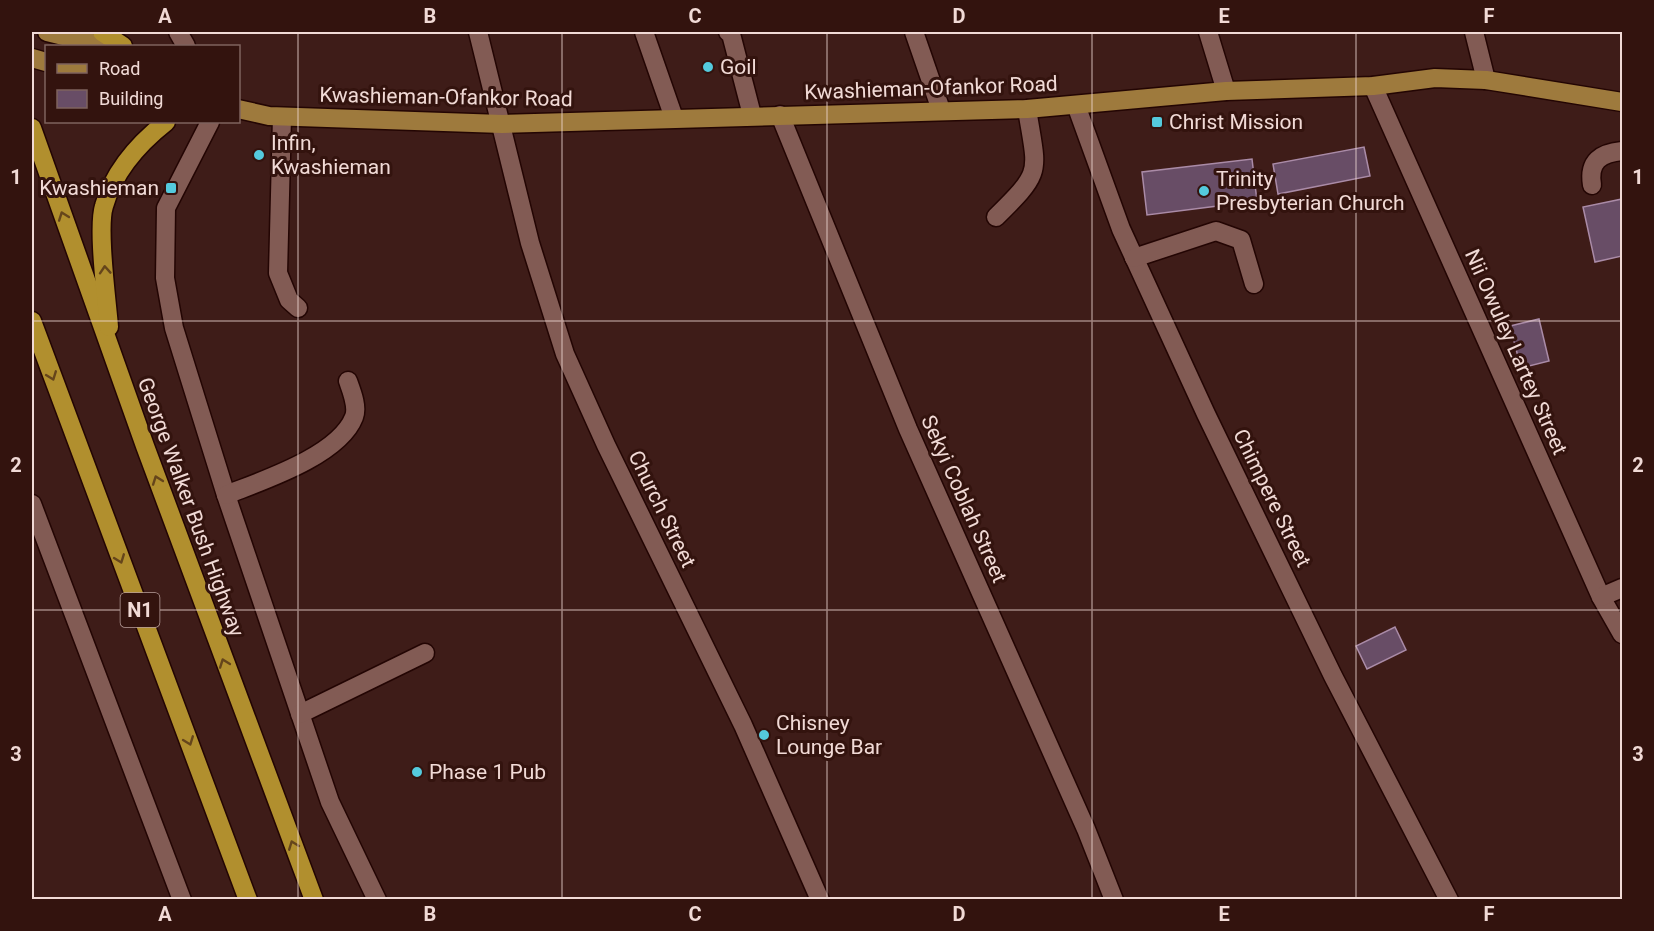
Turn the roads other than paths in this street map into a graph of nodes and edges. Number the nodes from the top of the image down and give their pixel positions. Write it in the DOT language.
graph roads {
  1 [pos="47,32"];
  2 [pos="102,32"];
  3 [pos="478,32"];
  4 [pos="644,32"];
  5 [pos="728,32"];
  6 [pos="914,32"];
  7 [pos="1208,32"];
  8 [pos="1474,32"];
  9 [pos="100,45"];
  10 [pos="122,45"];
  11 [pos="1486,80"];
  12 [pos="1373,86"];
  13 [pos="1226,91"];
  14 [pos="1623,102"];
  15 [pos="1076,105"];
  16 [pos="240,109"];
  17 [pos="1027,109"];
  18 [pos="940,110"];
  19 [pos="752,115"];
  20 [pos="780,115"];
  21 [pos="282,117"];
  22 [pos="674,118"];
  23 [pos="165,123"];
  24 [pos="209,123"];
  25 [pos="502,124"];
  26 [pos="32,128"];
  27 [pos="1623,151"];
  28 [pos="1592,185"];
  29 [pos="996,217"];
  30 [pos="1134,258"];
  31 [pos="1254,284"];
  32 [pos="298,308"];
  33 [pos="32,321"];
  34 [pos="110,350"];
  35 [pos="348,381"];
  36 [pos="226,495"];
  37 [pos="32,504"];
  38 [pos="1623,588"];
  39 [pos="1600,597"];
  40 [pos="1623,634"];
  41 [pos="425,653"];
  42 [pos="300,714"];
  43 [pos="182,900"];
  44 [pos="248,900"];
  45 [pos="314,900"];
  46 [pos="377,900"];
  47 [pos="820,900"];
  48 [pos="1114,900"];
  49 [pos="1449,900"];
  1 -- 9 [label="main road"];
  2 -- 10 [label="highway"];
  3 -- 25 [label="street, Church Street"];
  4 -- 22 [label="street"];
  5 -- 19 [label="street"];
  6 -- 18 [label="street"];
  7 -- 13 [label="street"];
  8 -- 11 [label="street"];
  11 -- 12 [label="main road, Kwashieman-Ofankor Road"];
  11 -- 14 [label="main road, Kwashieman-Ofankor Road"];
  12 -- 13 [label="main road, Kwashieman-Ofankor Road"];
  12 -- 39 [label="street, Nii Owuley Lartey Street"];
  13 -- 15 [label="main road, Kwashieman-Ofankor Road"];
  15 -- 17 [label="main road, Kwashieman-Ofankor Road"];
  15 -- 30 [label="street, Chimpere Street"];
  16 -- 21 [label="main road, Kwashieman-Ofankor Road"];
  17 -- 18 [label="main road, Kwashieman-Ofankor Road"];
  17 -- 29 [label="street"];
  18 -- 20 [label="main road, Kwashieman-Ofankor Road"];
  19 -- 20 [label="main road, Kwashieman-Ofankor Road"];
  19 -- 22 [label="main road, Kwashieman-Ofankor Road"];
  20 -- 48 [label="street, Sekyi Coblah Street"];
  21 -- 25 [label="main road, Kwashieman-Ofankor Road"];
  21 -- 32 [label="street"];
  22 -- 25 [label="main road, Kwashieman-Ofankor Road"];
  34 -- 23 [label="highway, one-way"];
  24 -- 36 [label="street"];
  25 -- 47 [label="street, Church Street"];
  34 -- 26 [label="highway, George Walker Bush Highway, one-way"];
  27 -- 28 [label="street"];
  30 -- 31 [label="street"];
  30 -- 49 [label="street, Chimpere Street"];
  33 -- 44 [label="highway, N1, one-way"];
  45 -- 34 [label="highway, George Walker Bush Highway, one-way"];
  35 -- 36 [label="street"];
  36 -- 42 [label="street"];
  37 -- 43 [label="street"];
  38 -- 39 [label="street"];
  39 -- 40 [label="street, Nii Owuley Lartey Street"];
  41 -- 42 [label="street"];
  42 -- 46 [label="street"];
}
